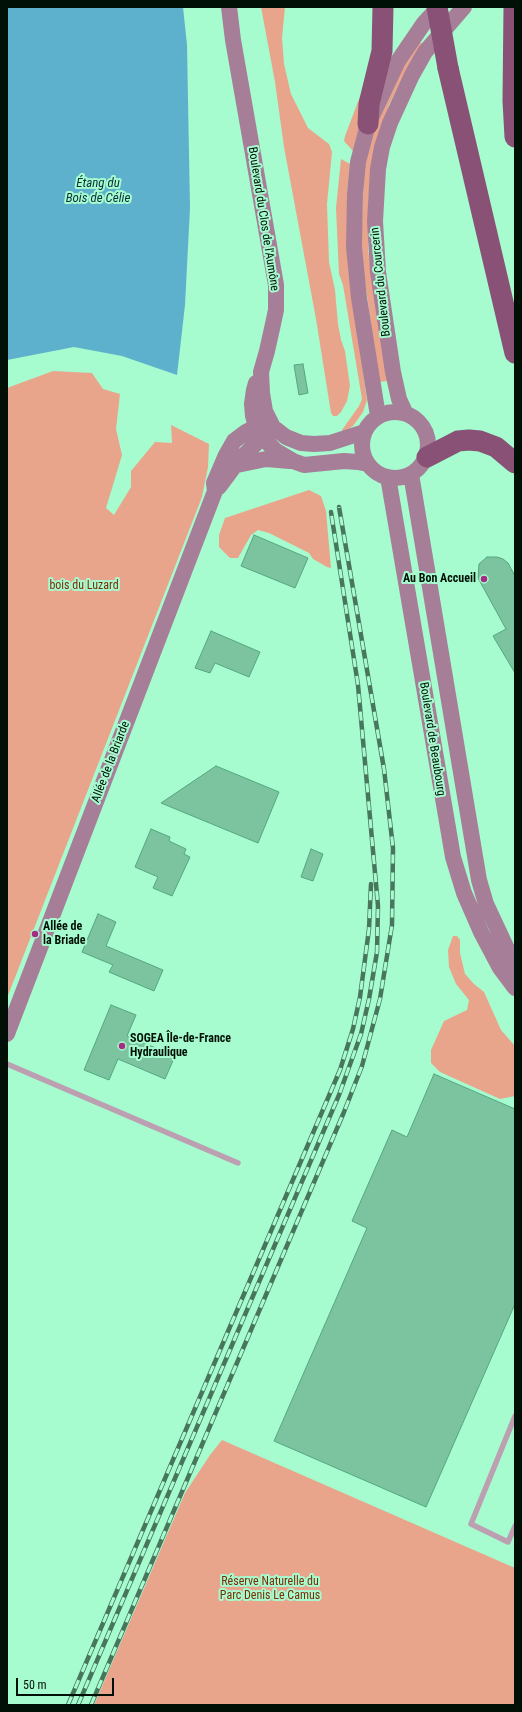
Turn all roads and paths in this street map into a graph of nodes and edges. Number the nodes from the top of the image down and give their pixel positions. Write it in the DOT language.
graph roads {
  1 [pos="229,7"];
  2 [pos="383,7"];
  3 [pos="438,7"];
  4 [pos="464,7"];
  5 [pos="514,7"];
  6 [pos="368,124"];
  7 [pos="515,137"];
  8 [pos="515,353"];
  9 [pos="405,412"];
  10 [pos="378,416"];
  11 [pos="264,430"];
  12 [pos="364,432"];
  13 [pos="427,457"];
  14 [pos="293,461"];
  15 [pos="515,463"];
  16 [pos="368,464"];
  17 [pos="237,465"];
  18 [pos="411,474"];
  19 [pos="388,477"];
  20 [pos="215,490"];
  21 [pos="515,966"];
  22 [pos="515,988"];
  23 [pos="7,1034"];
  24 [pos="7,1064"];
  25 [pos="238,1163"];
  26 [pos="515,1416"];
  27 [pos="515,1526"];
  1 -- 11 [label="main road, Boulevard du Clos de l'Aumône"];
  2 -- 6 [label="highway"];
  3 -- 6 [label="main road, Boulevard du Courcerin"];
  3 -- 8 [label="highway, bridge"];
  4 -- 9 [label="main road, Boulevard du Courcerin"];
  5 -- 7 [label="highway"];
  6 -- 10 [label="main road, Boulevard du Courcerin"];
  9 -- 10 [label="main road"];
  9 -- 13 [label="main road"];
  10 -- 12 [label="main road"];
  11 -- 12 [label="main road"];
  11 -- 14 [label="main road"];
  11 -- 17 [label="main road, Allée de la Briarde"];
  11 -- 20 [label="main road, Allée de la Briarde"];
  12 -- 16 [label="main road"];
  13 -- 15 [label="highway"];
  13 -- 18 [label="main road"];
  14 -- 16 [label="main road"];
  14 -- 17 [label="main road"];
  16 -- 19 [label="main road"];
  17 -- 20 [label="main road, Allée de la Briarde"];
  18 -- 19 [label="main road"];
  18 -- 21 [label="main road, Boulevard de Beaubourg"];
  19 -- 22 [label="main road, Boulevard de Beaubourg"];
  20 -- 23 [label="main road, Allée de la Briarde"];
  24 -- 25 [label="lane"];
  26 -- 27 [label="lane"];
}
